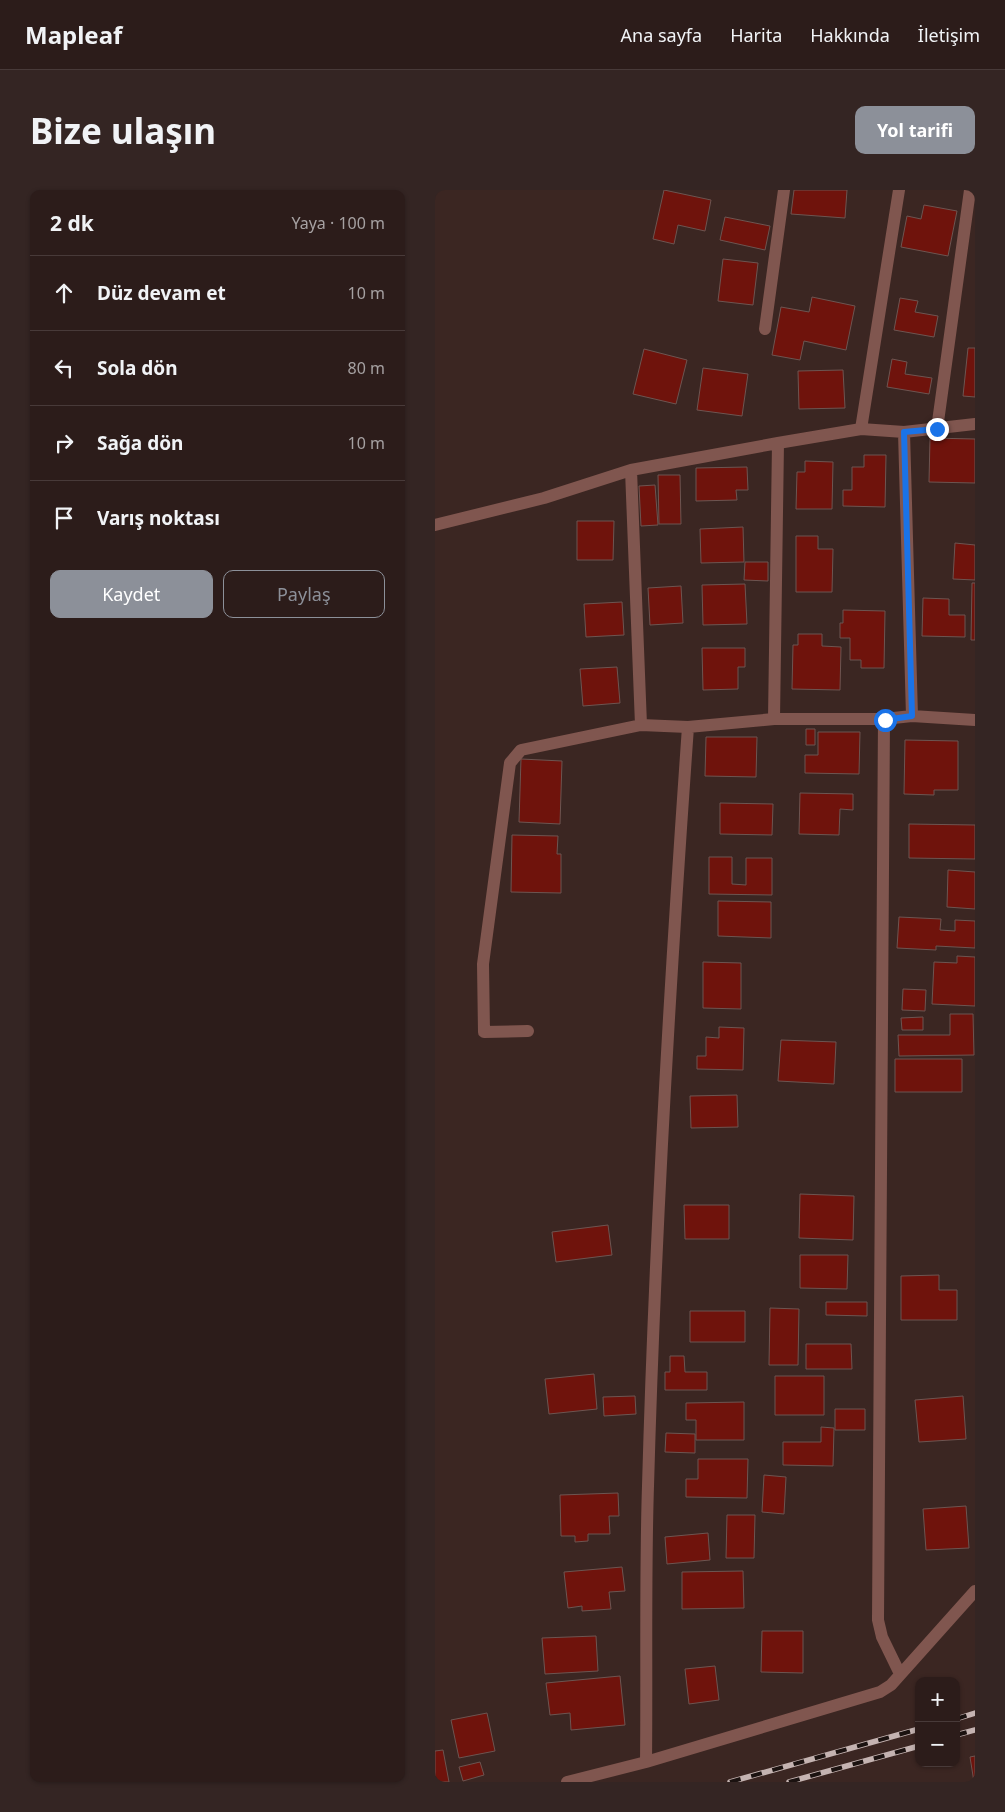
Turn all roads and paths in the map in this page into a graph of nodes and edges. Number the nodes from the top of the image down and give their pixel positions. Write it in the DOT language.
graph roads {
  1 [pos="784,190"];
  2 [pos="899,190"];
  3 [pos="970,190"];
  4 [pos="765,329"];
  5 [pos="975,424"];
  6 [pos="861,429"];
  7 [pos="937,429"];
  8 [pos="904,432"];
  9 [pos="778,443"];
  10 [pos="631,470"];
  11 [pos="435,525"];
  12 [pos="912,716"];
  13 [pos="774,719"];
  14 [pos="885,720"];
  15 [pos="975,720"];
  16 [pos="641,725"];
  17 [pos="688,727"];
  18 [pos="528,1031"];
  19 [pos="975,1591"];
  20 [pos="900,1674"];
  21 [pos="646,1762"];
  22 [pos="567,1782"];
  1 -- 4 [label="street"];
  2 -- 6 [label="street"];
  3 -- 7 [label="street"];
  5 -- 7 [label="street"];
  6 -- 8 [label="street"];
  6 -- 9 [label="street"];
  7 -- 8 [label="street"];
  8 -- 12 [label="street"];
  9 -- 10 [label="street"];
  9 -- 13 [label="street"];
  10 -- 11 [label="street"];
  10 -- 16 [label="street"];
  12 -- 14 [label="street"];
  12 -- 15 [label="street"];
  13 -- 14 [label="street"];
  13 -- 17 [label="street"];
  14 -- 20 [label="street"];
  16 -- 17 [label="street"];
  16 -- 18 [label="street"];
  17 -- 21 [label="street"];
  19 -- 20 [label="street"];
  20 -- 21 [label="street"];
  21 -- 22 [label="street"];
}
